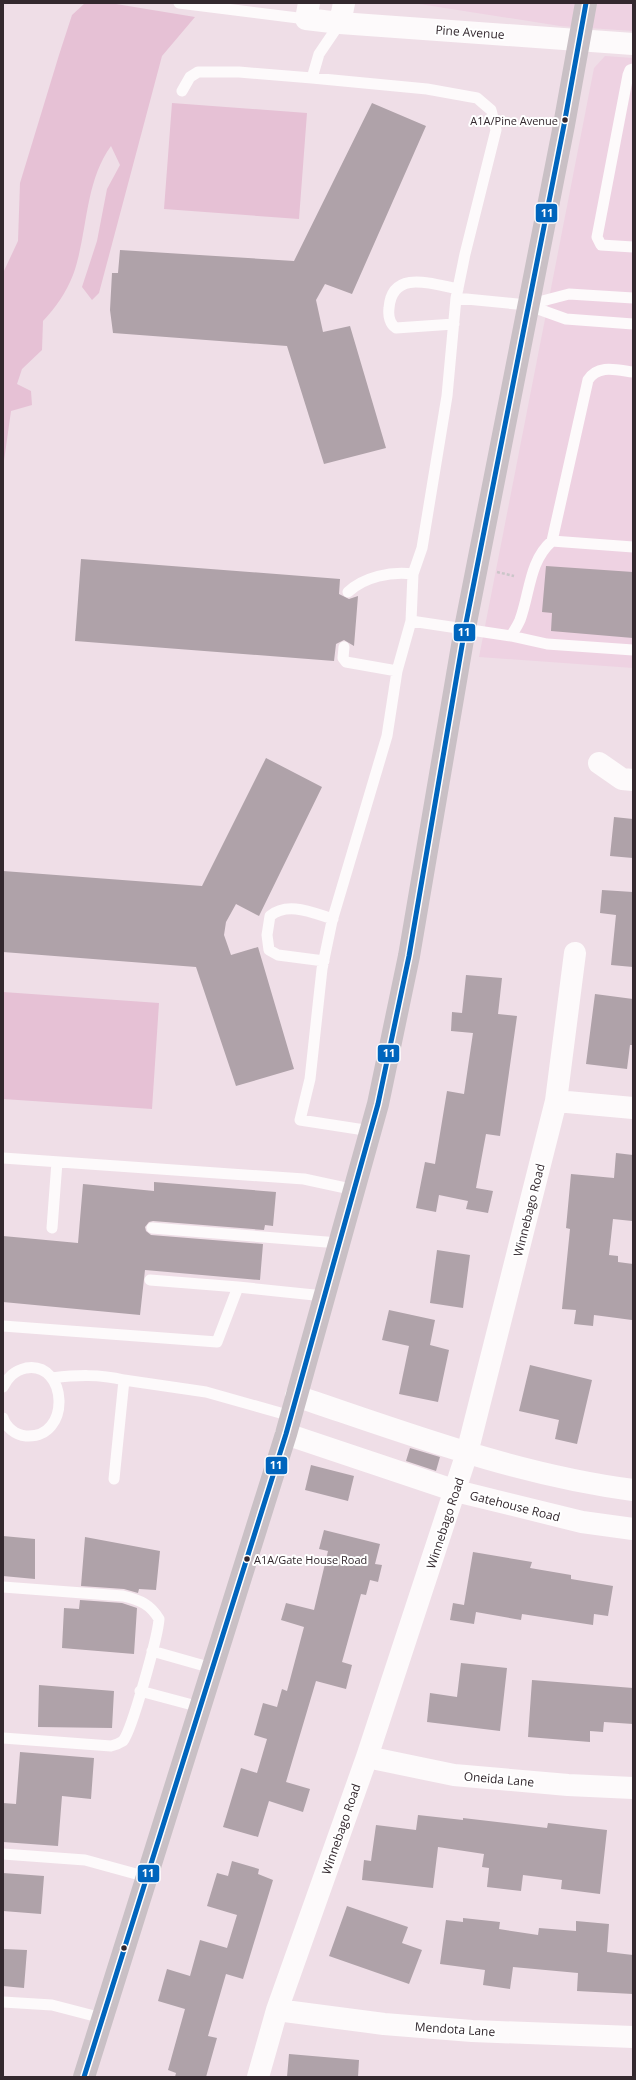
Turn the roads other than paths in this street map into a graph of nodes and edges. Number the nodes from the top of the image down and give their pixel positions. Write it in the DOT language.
graph roads {
  1 [pos="179,3"];
  2 [pos="586,3"];
  3 [pos="308,11"];
  4 [pos="342,13"];
  5 [pos="580,40"];
  6 [pos="633,44"];
  7 [pos="632,70"];
  8 [pos="312,78"];
  9 [pos="182,91"];
  10 [pos="633,248"];
  11 [pos="457,293"];
  12 [pos="633,298"];
  13 [pos="527,305"];
  14 [pos="454,324"];
  15 [pos="633,324"];
  16 [pos="633,372"];
  17 [pos="552,541"];
  18 [pos="633,547"];
  19 [pos="413,574"];
  20 [pos="348,592"];
  21 [pos="411,621"];
  22 [pos="465,628"];
  23 [pos="511,636"];
  24 [pos="344,647"];
  25 [pos="633,650"];
  26 [pos="398,671"];
  27 [pos="599,763"];
  28 [pos="633,780"];
  29 [pos="333,919"];
  30 [pos="575,953"];
  31 [pos="324,961"];
  32 [pos="556,1101"];
  33 [pos="633,1108"];
  34 [pos="371,1131"];
  35 [pos="3,1158"];
  36 [pos="56,1162"];
  37 [pos="354,1190"];
  38 [pos="52,1228"];
  39 [pos="152,1228"];
  40 [pos="339,1242"];
  41 [pos="150,1280"];
  42 [pos="238,1287"];
  43 [pos="324,1296"];
  44 [pos="3,1326"];
  45 [pos="52,1378"];
  46 [pos="124,1380"];
  47 [pos="3,1387"];
  48 [pos="291,1416"];
  49 [pos="3,1418"];
  50 [pos="467,1454"];
  51 [pos="114,1479"];
  52 [pos="633,1490"];
  53 [pos="456,1491"];
  54 [pos="633,1529"];
  55 [pos="3,1587"];
  56 [pos="152,1651"];
  57 [pos="212,1668"];
  58 [pos="140,1691"];
  59 [pos="200,1707"];
  60 [pos="3,1738"];
  61 [pos="367,1757"];
  62 [pos="633,1788"];
  63 [pos="3,1854"];
  64 [pos="147,1877"];
  65 [pos="3,2002"];
  66 [pos="277,2010"];
  67 [pos="102,2018"];
  68 [pos="633,2037"];
  69 [pos="84,2077"];
  70 [pos="258,2077"];
  1 -- 3 [label="lane"];
  2 -- 5 [label="main road"];
  3 -- 4 [label="street, Pine Avenue"];
  4 -- 5 [label="street, Pine Avenue"];
  4 -- 8 [label="lane"];
  5 -- 6 [label="street, Pine Avenue"];
  5 -- 13 [label="main road"];
  7 -- 10 [label="lane"];
  8 -- 9 [label="lane"];
  8 -- 11 [label="lane"];
  11 -- 13 [label="lane"];
  11 -- 14 [label="lane"];
  11 -- 14 [label="lane"];
  12 -- 13 [label="lane"];
  13 -- 15 [label="lane"];
  13 -- 22 [label="main road"];
  14 -- 19 [label="lane"];
  16 -- 17 [label="lane"];
  17 -- 18 [label="lane"];
  17 -- 23 [label="lane"];
  19 -- 20 [label="lane"];
  19 -- 21 [label="lane"];
  21 -- 22 [label="lane"];
  21 -- 26 [label="lane"];
  22 -- 23 [label="lane"];
  22 -- 34 [label="main road"];
  23 -- 25 [label="lane"];
  24 -- 26 [label="lane"];
  26 -- 29 [label="lane"];
  27 -- 28 [label="street"];
  29 -- 31 [label="lane"];
  29 -- 31 [label="lane"];
  30 -- 32 [label="street, Winnebago Road"];
  31 -- 34 [label="lane"];
  32 -- 33 [label="street"];
  32 -- 50 [label="street, Winnebago Road"];
  34 -- 37 [label="main road"];
  35 -- 36 [label="lane"];
  36 -- 37 [label="lane"];
  36 -- 38 [label="lane"];
  37 -- 40 [label="main road"];
  39 -- 40 [label="lane"];
  40 -- 43 [label="main road"];
  41 -- 42 [label="lane"];
  42 -- 43 [label="lane"];
  42 -- 44 [label="lane"];
  43 -- 48 [label="main road"];
  45 -- 46 [label="lane"];
  45 -- 47 [label="lane"];
  45 -- 49 [label="lane"];
  46 -- 48 [label="lane"];
  46 -- 51 [label="lane"];
  48 -- 50 [label="street"];
  48 -- 53 [label="street, Gatehouse Road"];
  48 -- 57 [label="main road"];
  50 -- 52 [label="street"];
  50 -- 53 [label="street, Winnebago Road"];
  53 -- 54 [label="street, Gatehouse Road"];
  53 -- 61 [label="street, Winnebago Road"];
  55 -- 56 [label="lane"];
  56 -- 57 [label="lane"];
  56 -- 58 [label="lane"];
  57 -- 59 [label="main road"];
  58 -- 59 [label="lane"];
  58 -- 60 [label="lane"];
  59 -- 64 [label="main road"];
  61 -- 62 [label="street, Oneida Lane"];
  61 -- 66 [label="street, Winnebago Road"];
  63 -- 64 [label="lane"];
  64 -- 67 [label="main road"];
  65 -- 67 [label="lane"];
  66 -- 68 [label="street, Mendota Lane"];
  66 -- 70 [label="street, Winnebago Road"];
  67 -- 69 [label="main road"];
}
